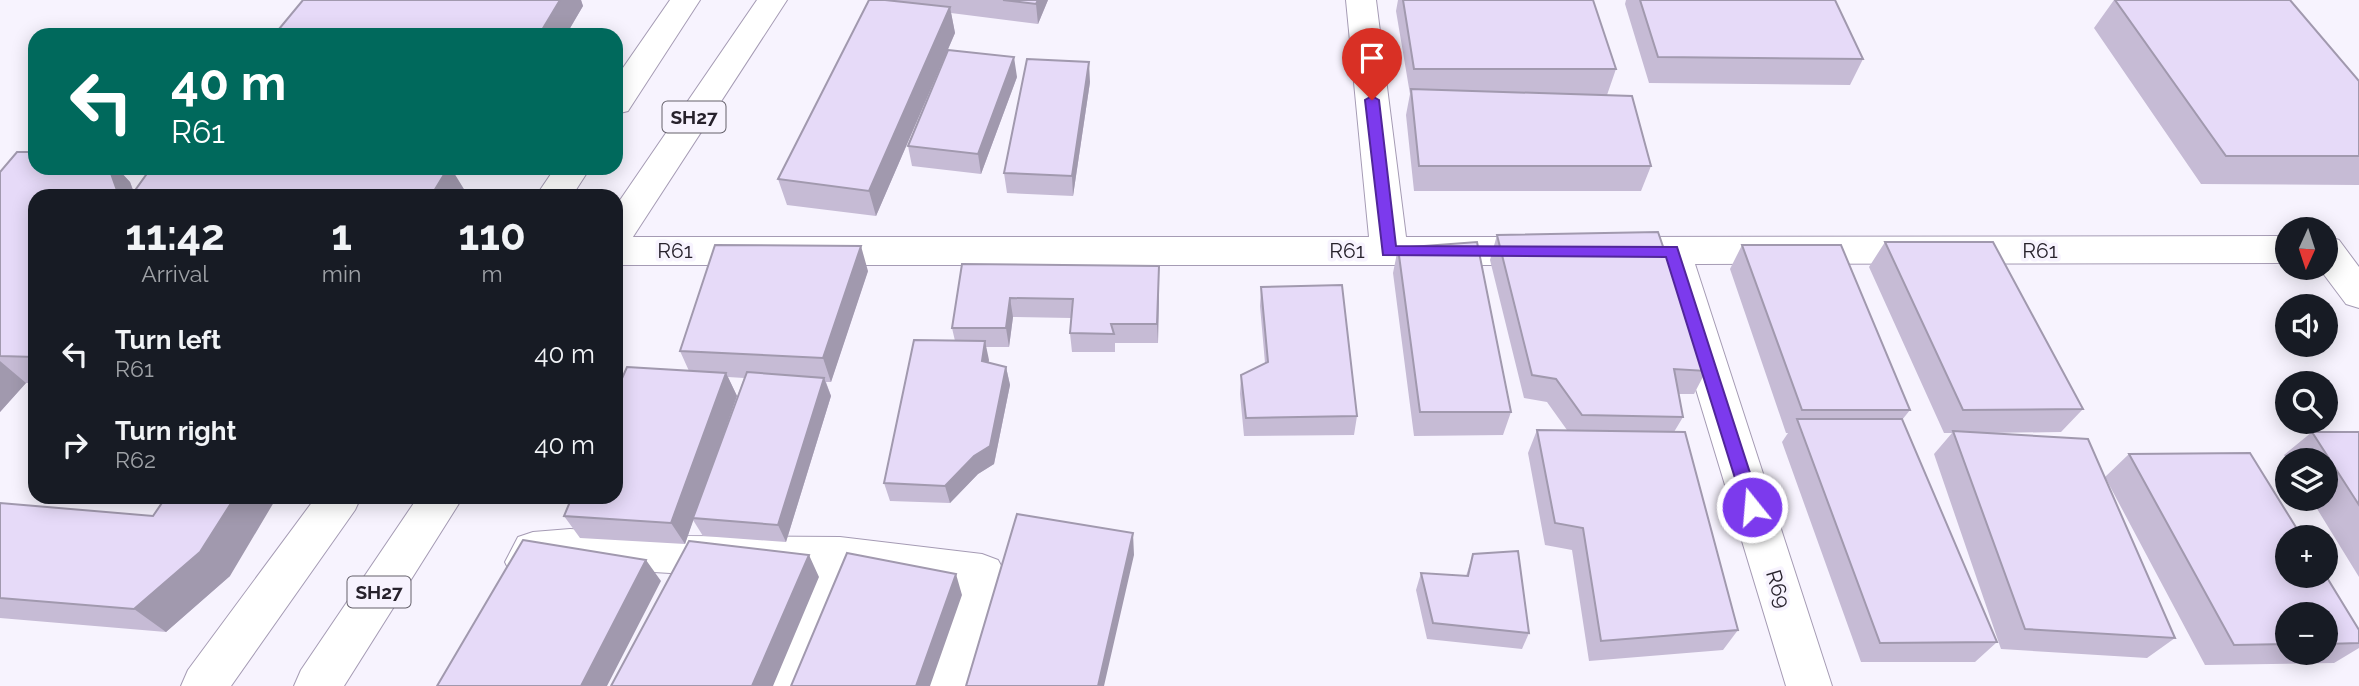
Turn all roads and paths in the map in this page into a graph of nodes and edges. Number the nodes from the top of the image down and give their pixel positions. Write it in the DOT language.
graph roads {
  1 [pos="685,0"];
  2 [pos="772,0"];
  3 [pos="1361,0"];
  4 [pos="623,93"];
  5 [pos="623,224"];
  6 [pos="2275,250"];
  7 [pos="2338,250"];
  8 [pos="2359,250"];
  9 [pos="623,251"];
  10 [pos="1389,251"];
  11 [pos="1672,251"];
  12 [pos="2338,266"];
  13 [pos="2359,294"];
  14 [pos="335,504"];
  15 [pos="437,504"];
  16 [pos="687,555"];
  17 [pos="840,556"];
  18 [pos="508,596"];
  19 [pos="666,599"];
  20 [pos="204,686"];
  21 [pos="317,686"];
  22 [pos="787,686"];
  23 [pos="950,686"];
  24 [pos="1809,686"];
  1 -- 4 [label="street"];
  2 -- 5 [label="street, SH27"];
  3 -- 10 [label="street"];
  6 -- 11 [label="street, R61"];
  7 -- 8 [label="street"];
  9 -- 10 [label="street, R61"];
  10 -- 11 [label="street, R61"];
  11 -- 24 [label="street, R69"];
  12 -- 13 [label="street"];
  14 -- 20 [label="street"];
  15 -- 21 [label="street, SH27"];
  16 -- 17 [label="street"];
  16 -- 18 [label="street"];
  16 -- 19 [label="street"];
  17 -- 22 [label="street"];
  17 -- 23 [label="street"];
}
